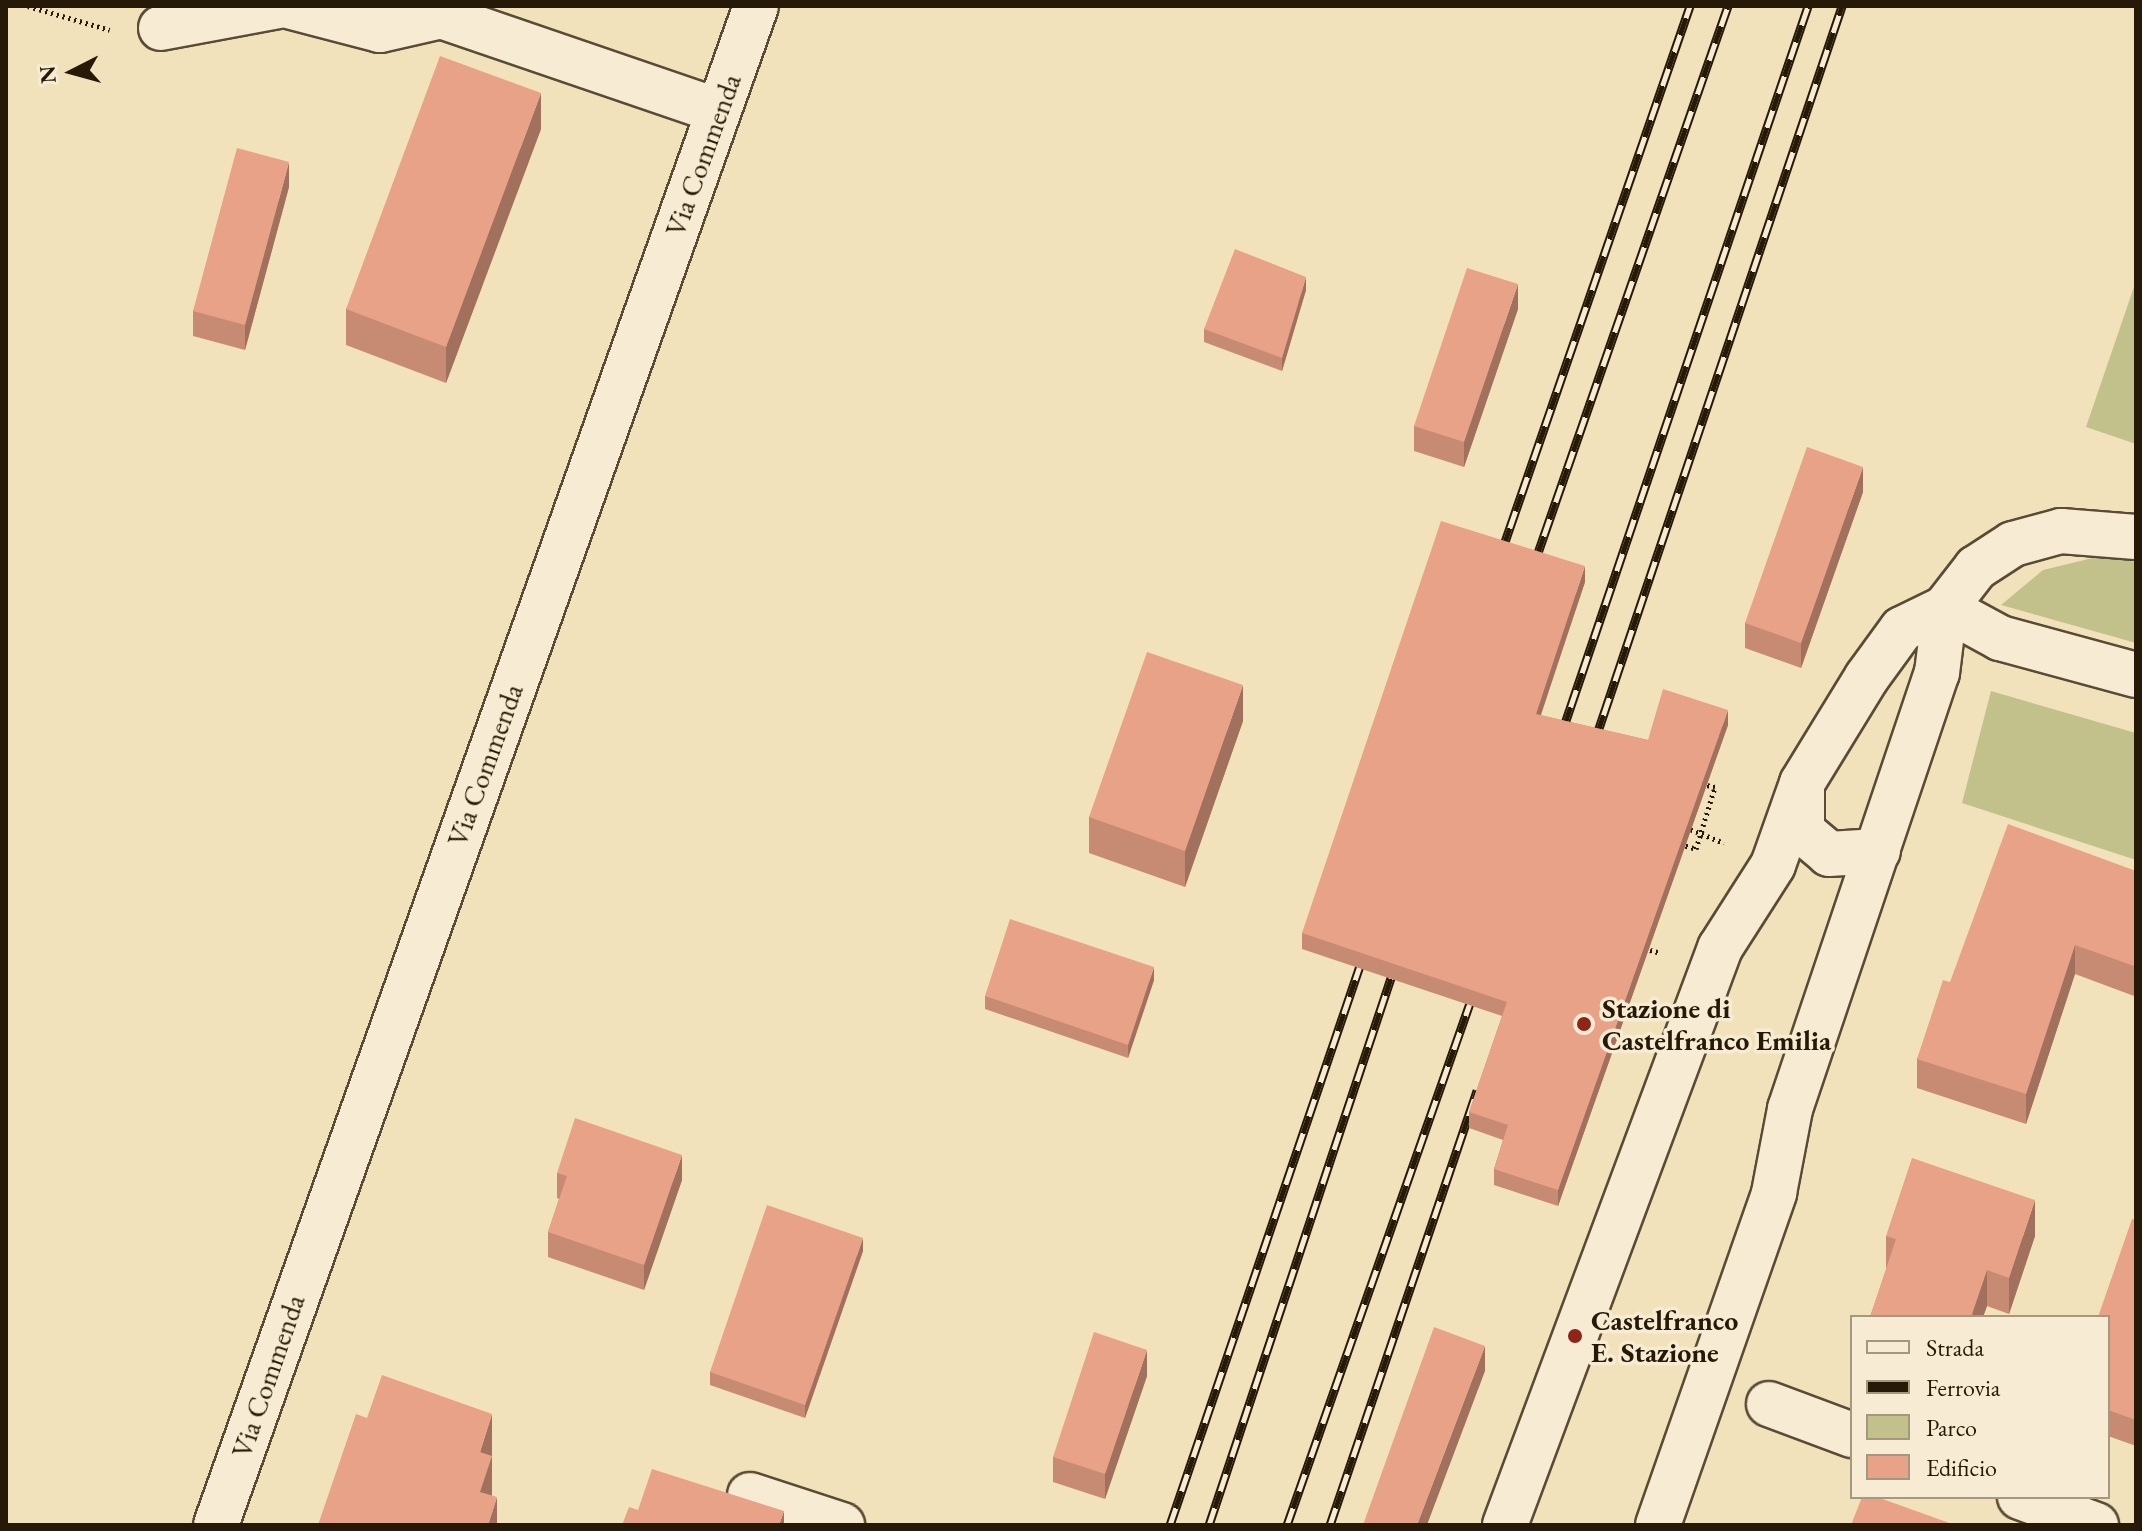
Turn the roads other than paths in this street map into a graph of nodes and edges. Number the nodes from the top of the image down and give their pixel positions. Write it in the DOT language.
graph roads {
  1 [pos="278,6"];
  2 [pos="288,6"];
  3 [pos="756,6"];
  4 [pos="161,28"];
  5 [pos="718,111"];
  6 [pos="2136,537"];
  7 [pos="1945,608"];
  8 [pos="2136,675"];
  9 [pos="1802,783"];
  10 [pos="1878,851"];
  11 [pos="1769,1404"];
  12 [pos="1850,1434"];
  13 [pos="750,1495"];
  14 [pos="2025,1499"];
  15 [pos="216,1525"];
  16 [pos="842,1525"];
  17 [pos="1505,1525"];
  18 [pos="1658,1525"];
  19 [pos="2096,1525"];
  1 -- 4 [label="street"];
  2 -- 5 [label="street"];
  3 -- 5 [label="street, Via Commenda"];
  5 -- 15 [label="street, Via Commenda"];
  6 -- 7 [label="street"];
  7 -- 8 [label="street"];
  7 -- 9 [label="street"];
  7 -- 10 [label="street"];
  9 -- 10 [label="street"];
  9 -- 17 [label="street"];
  10 -- 18 [label="street"];
  11 -- 12 [label="street"];
  13 -- 16 [label="street"];
  14 -- 19 [label="street"];
}
